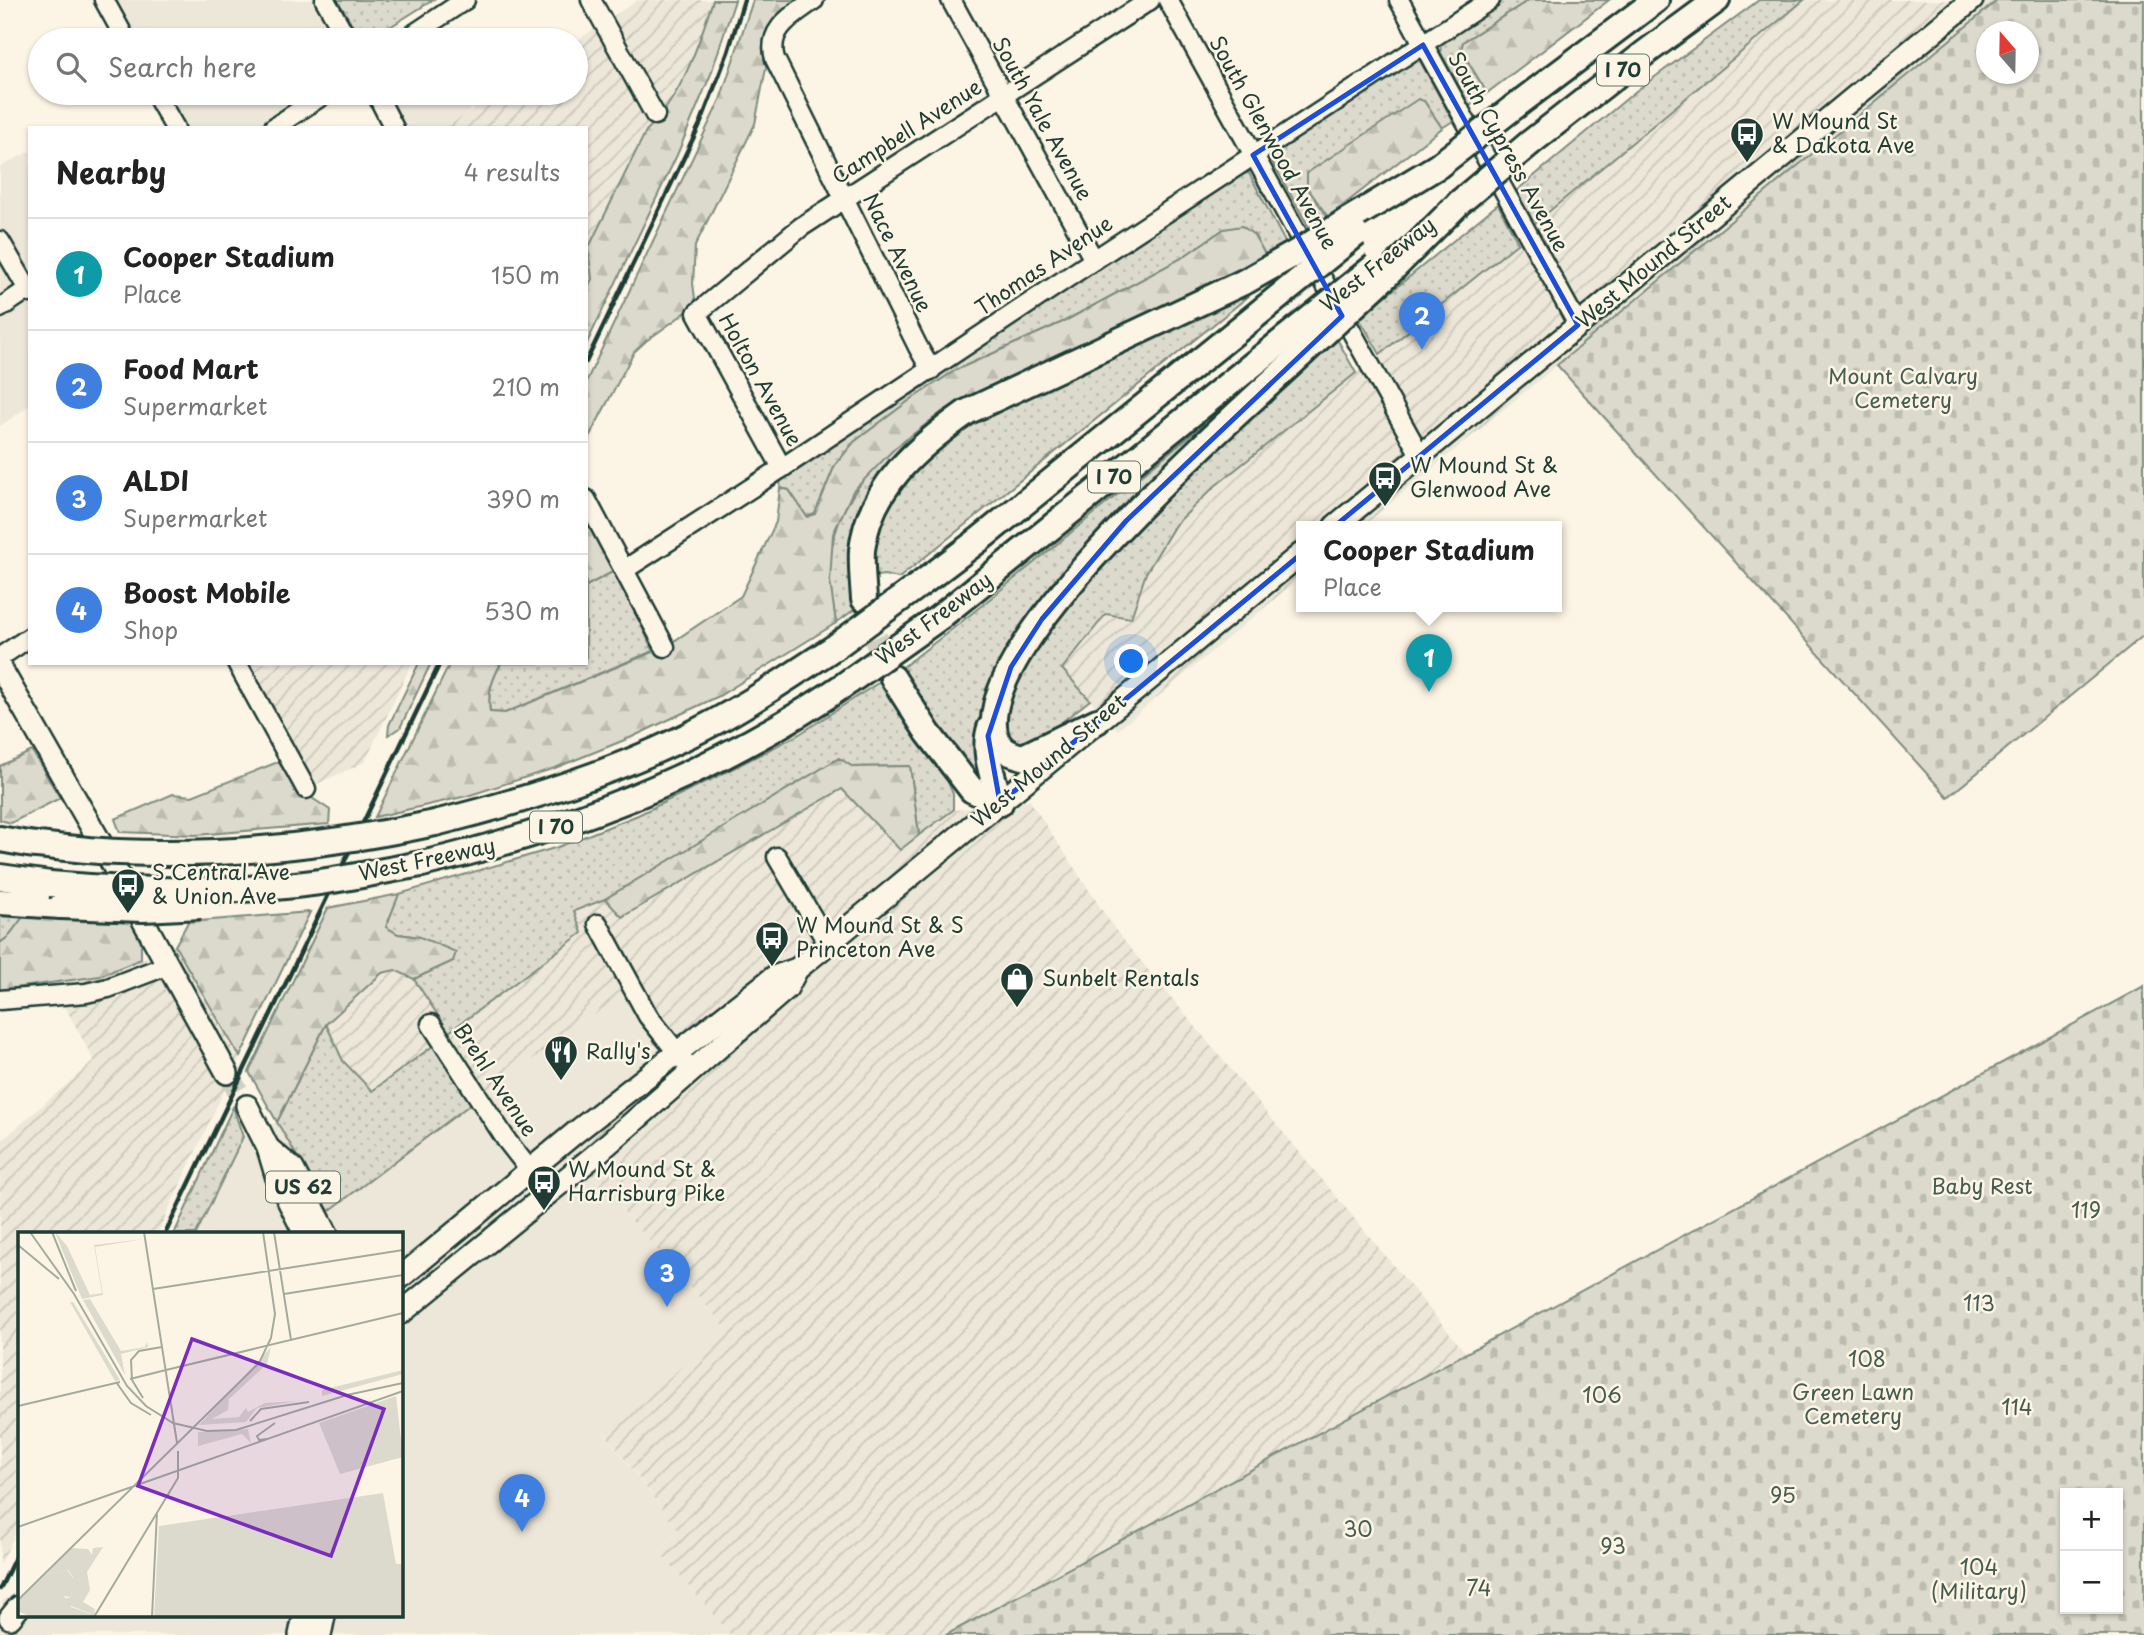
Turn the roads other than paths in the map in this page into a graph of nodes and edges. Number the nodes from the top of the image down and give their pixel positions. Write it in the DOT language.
graph roads {
  1 [pos="104,0"];
  2 [pos="325,0"];
  3 [pos="465,0"];
  4 [pos="591,0"];
  5 [pos="814,0"];
  6 [pos="951,0"];
  7 [pos="1150,0"];
  8 [pos="1168,0"];
  9 [pos="1399,0"];
  10 [pos="1490,0"];
  11 [pos="1656,0"];
  12 [pos="1717,0"];
  13 [pos="1972,0"];
  14 [pos="119,28"];
  15 [pos="341,28"];
  16 [pos="423,28"];
  17 [pos="1423,45"];
  18 [pos="1004,97"];
  19 [pos="162,105"];
  20 [pos="308,105"];
  21 [pos="382,105"];
  22 [pos="655,115"];
  23 [pos="174,126"];
  24 [pos="276,126"];
  25 [pos="393,126"];
  26 [pos="1253,155"];
  27 [pos="844,199"];
  28 [pos="1350,228"];
  29 [pos="0,241"];
  30 [pos="1094,260"];
  31 [pos="28,288"];
  32 [pos="28,291"];
  33 [pos="0,308"];
  34 [pos="697,313"];
  35 [pos="1578,326"];
  36 [pos="1294,345"];
  37 [pos="931,370"];
  38 [pos="1420,455"];
  39 [pos="782,468"];
  40 [pos="588,503"];
  41 [pos="1341,521"];
  42 [pos="1296,558"];
  43 [pos="624,570"];
  44 [pos="864,599"];
  45 [pos="28,638"];
  46 [pos="665,646"];
  47 [pos="0,657"];
  48 [pos="238,665"];
  49 [pos="0,667"];
  50 [pos="893,678"];
  51 [pos="993,719"];
  52 [pos="1097,721"];
  53 [pos="306,789"];
  54 [pos="1000,803"];
  55 [pos="0,839"];
  56 [pos="777,857"];
  57 [pos="0,877"];
  58 [pos="55,895"];
  59 [pos="0,902"];
  60 [pos="598,924"];
  61 [pos="828,944"];
  62 [pos="167,965"];
  63 [pos="797,969"];
  64 [pos="0,1000"];
  65 [pos="431,1024"];
  66 [pos="678,1053"];
  67 [pos="692,1071"];
  68 [pos="227,1073"];
  69 [pos="247,1106"];
  70 [pos="268,1148"];
  71 [pos="530,1170"];
  72 [pos="548,1193"];
  73 [pos="304,1232"];
  74 [pos="326,1232"];
  75 [pos="402,1276"];
  76 [pos="402,1311"];
  1 -- 14 [label="street"];
  2 -- 15 [label="street"];
  3 -- 16 [label="street"];
  4 -- 22 [label="street"];
  5 -- 27 [label="street, Nace Avenue"];
  6 -- 18 [label="street, South Yale Avenue"];
  7 -- 18 [label="street, Campbell Avenue"];
  8 -- 26 [label="street, South Glenwood Avenue"];
  9 -- 17 [label="street, South Cypress Avenue"];
  10 -- 17 [label="street, Thomas Avenue"];
  11 -- 28 [label="highway, I 70, bridge"];
  12 -- 36 [label="highway, West Freeway / I 70, bridge"];
  13 -- 35 [label="main road, West Mound Street"];
  17 -- 26 [label="street, Thomas Avenue"];
  17 -- 35 [label="street, South Cypress Avenue"];
  18 -- 27 [label="street, Campbell Avenue"];
  18 -- 30 [label="street, South Yale Avenue"];
  19 -- 23 [label="street"];
  20 -- 24 [label="street"];
  21 -- 25 [label="street"];
  26 -- 30 [label="street, Thomas Avenue"];
  26 -- 38 [label="street, South Glenwood Avenue"];
  27 -- 34 [label="street, Campbell Avenue"];
  27 -- 37 [label="street, Nace Avenue"];
  28 -- 44 [label="highway, bridge"];
  28 -- 55 [label="highway, West Freeway / I 70, bridge"];
  29 -- 31 [label="street"];
  30 -- 37 [label="street, Thomas Avenue"];
  32 -- 33 [label="street"];
  34 -- 39 [label="street, Holton Avenue"];
  35 -- 38 [label="main road, West Mound Street"];
  36 -- 51 [label="highway"];
  36 -- 58 [label="highway, West Freeway / I 70, bridge"];
  37 -- 39 [label="street, Thomas Avenue"];
  38 -- 41 [label="main road, West Mound Street"];
  39 -- 43 [label="street, Thomas Avenue"];
  40 -- 43 [label="street"];
  42 -- 52 [label="main road, West Mound Street"];
  43 -- 46 [label="street"];
  45 -- 47 [label="street"];
  48 -- 53 [label="street"];
  49 -- 62 [label="main road"];
  50 -- 54 [label="highway"];
  51 -- 52 [label="highway"];
  51 -- 54 [label="highway"];
  52 -- 54 [label="main road, West Mound Street"];
  54 -- 61 [label="main road, West Mound Street"];
  56 -- 61 [label="street"];
  57 -- 58 [label="highway, West Freeway / I 70"];
  58 -- 59 [label="highway"];
  60 -- 66 [label="street"];
  61 -- 63 [label="main road, West Mound Street"];
  62 -- 64 [label="street"];
  62 -- 68 [label="main road"];
  63 -- 66 [label="main road, West Mound Street"];
  63 -- 67 [label="main road, West Mound Street"];
  65 -- 71 [label="street, Brehl Avenue"];
  66 -- 67 [label="street"];
  66 -- 71 [label="main road, West Mound Street"];
  67 -- 72 [label="main road, West Mound Street"];
  69 -- 70 [label="main road, US 62"];
  70 -- 73 [label="main road, US 62"];
  70 -- 74 [label="main road, US 62"];
  71 -- 72 [label="street, Brehl Avenue"];
  71 -- 75 [label="main road, West Mound Street"];
  72 -- 76 [label="main road, West Mound Street"];
}
